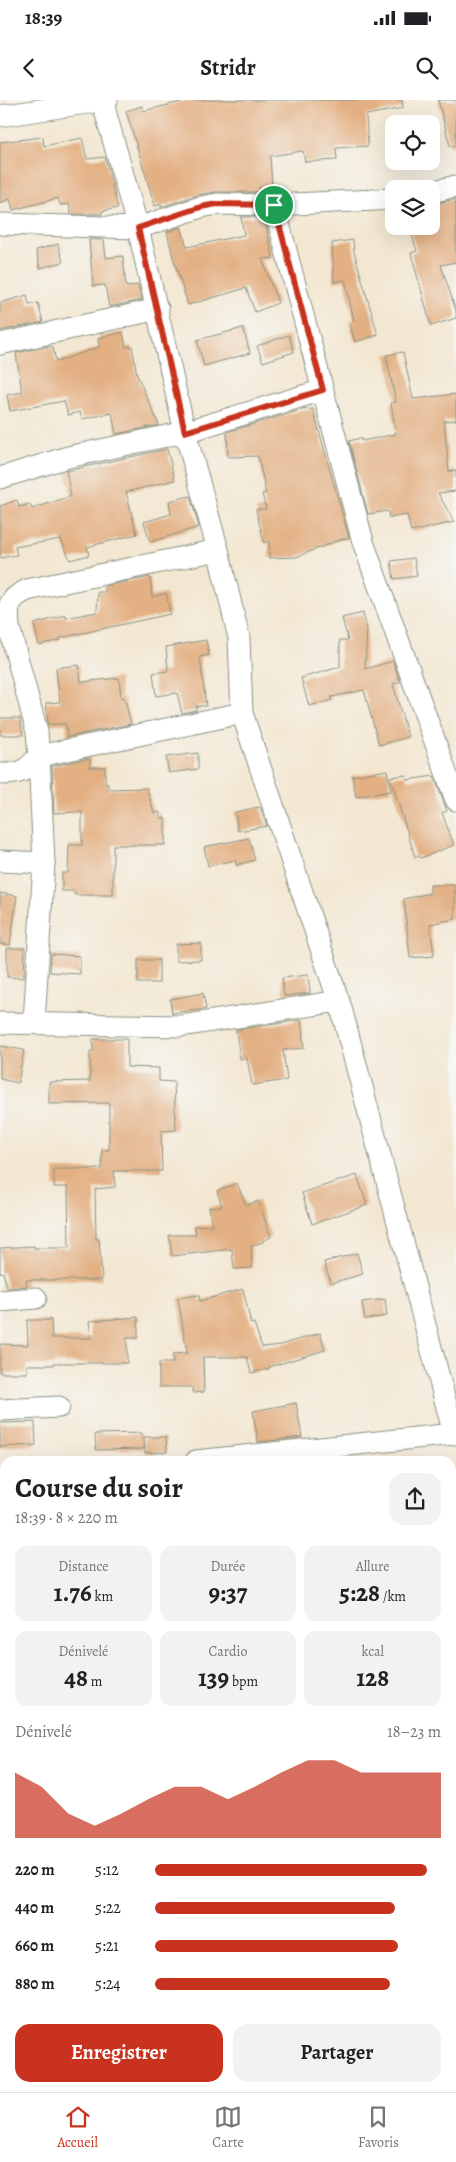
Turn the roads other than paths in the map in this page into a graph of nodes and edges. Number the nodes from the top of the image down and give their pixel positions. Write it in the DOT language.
graph roads {
  1 [pos="102,100"];
  2 [pos="107,100"];
  3 [pos="0,116"];
  4 [pos="456,186"];
  5 [pos="440,190"];
  6 [pos="385,199"];
  7 [pos="274,205"];
  8 [pos="0,224"];
  9 [pos="138,228"];
  10 [pos="158,308"];
  11 [pos="0,344"];
  12 [pos="323,390"];
  13 [pos="185,432"];
  14 [pos="0,478"];
  15 [pos="218,550"];
  16 [pos="242,713"];
  17 [pos="39,756"];
  18 [pos="0,774"];
  19 [pos="456,800"];
  20 [pos="0,861"];
  21 [pos="44,864"];
  22 [pos="339,1001"];
  23 [pos="34,1022"];
  24 [pos="0,1023"];
  25 [pos="36,1298"];
  26 [pos="0,1301"];
  27 [pos="59,1407"];
  28 [pos="0,1410"];
  29 [pos="254,1456"];
  1 -- 2 [label="street"];
  1 -- 3 [label="street"];
  1 -- 9 [label="street"];
  4 -- 5 [label="street"];
  6 -- 7 [label="street"];
  7 -- 9 [label="street"];
  7 -- 12 [label="street"];
  8 -- 9 [label="street"];
  9 -- 10 [label="street"];
  10 -- 11 [label="street"];
  10 -- 13 [label="street"];
  12 -- 13 [label="street"];
  12 -- 19 [label="street"];
  13 -- 14 [label="street"];
  13 -- 15 [label="street"];
  15 -- 16 [label="street"];
  15 -- 17 [label="street"];
  16 -- 17 [label="street"];
  16 -- 22 [label="street"];
  17 -- 18 [label="street"];
  17 -- 21 [label="street"];
  20 -- 21 [label="street"];
  21 -- 23 [label="street"];
  22 -- 23 [label="street"];
  22 -- 29 [label="street"];
  23 -- 24 [label="street"];
  25 -- 26 [label="street"];
  27 -- 28 [label="street"];
}
